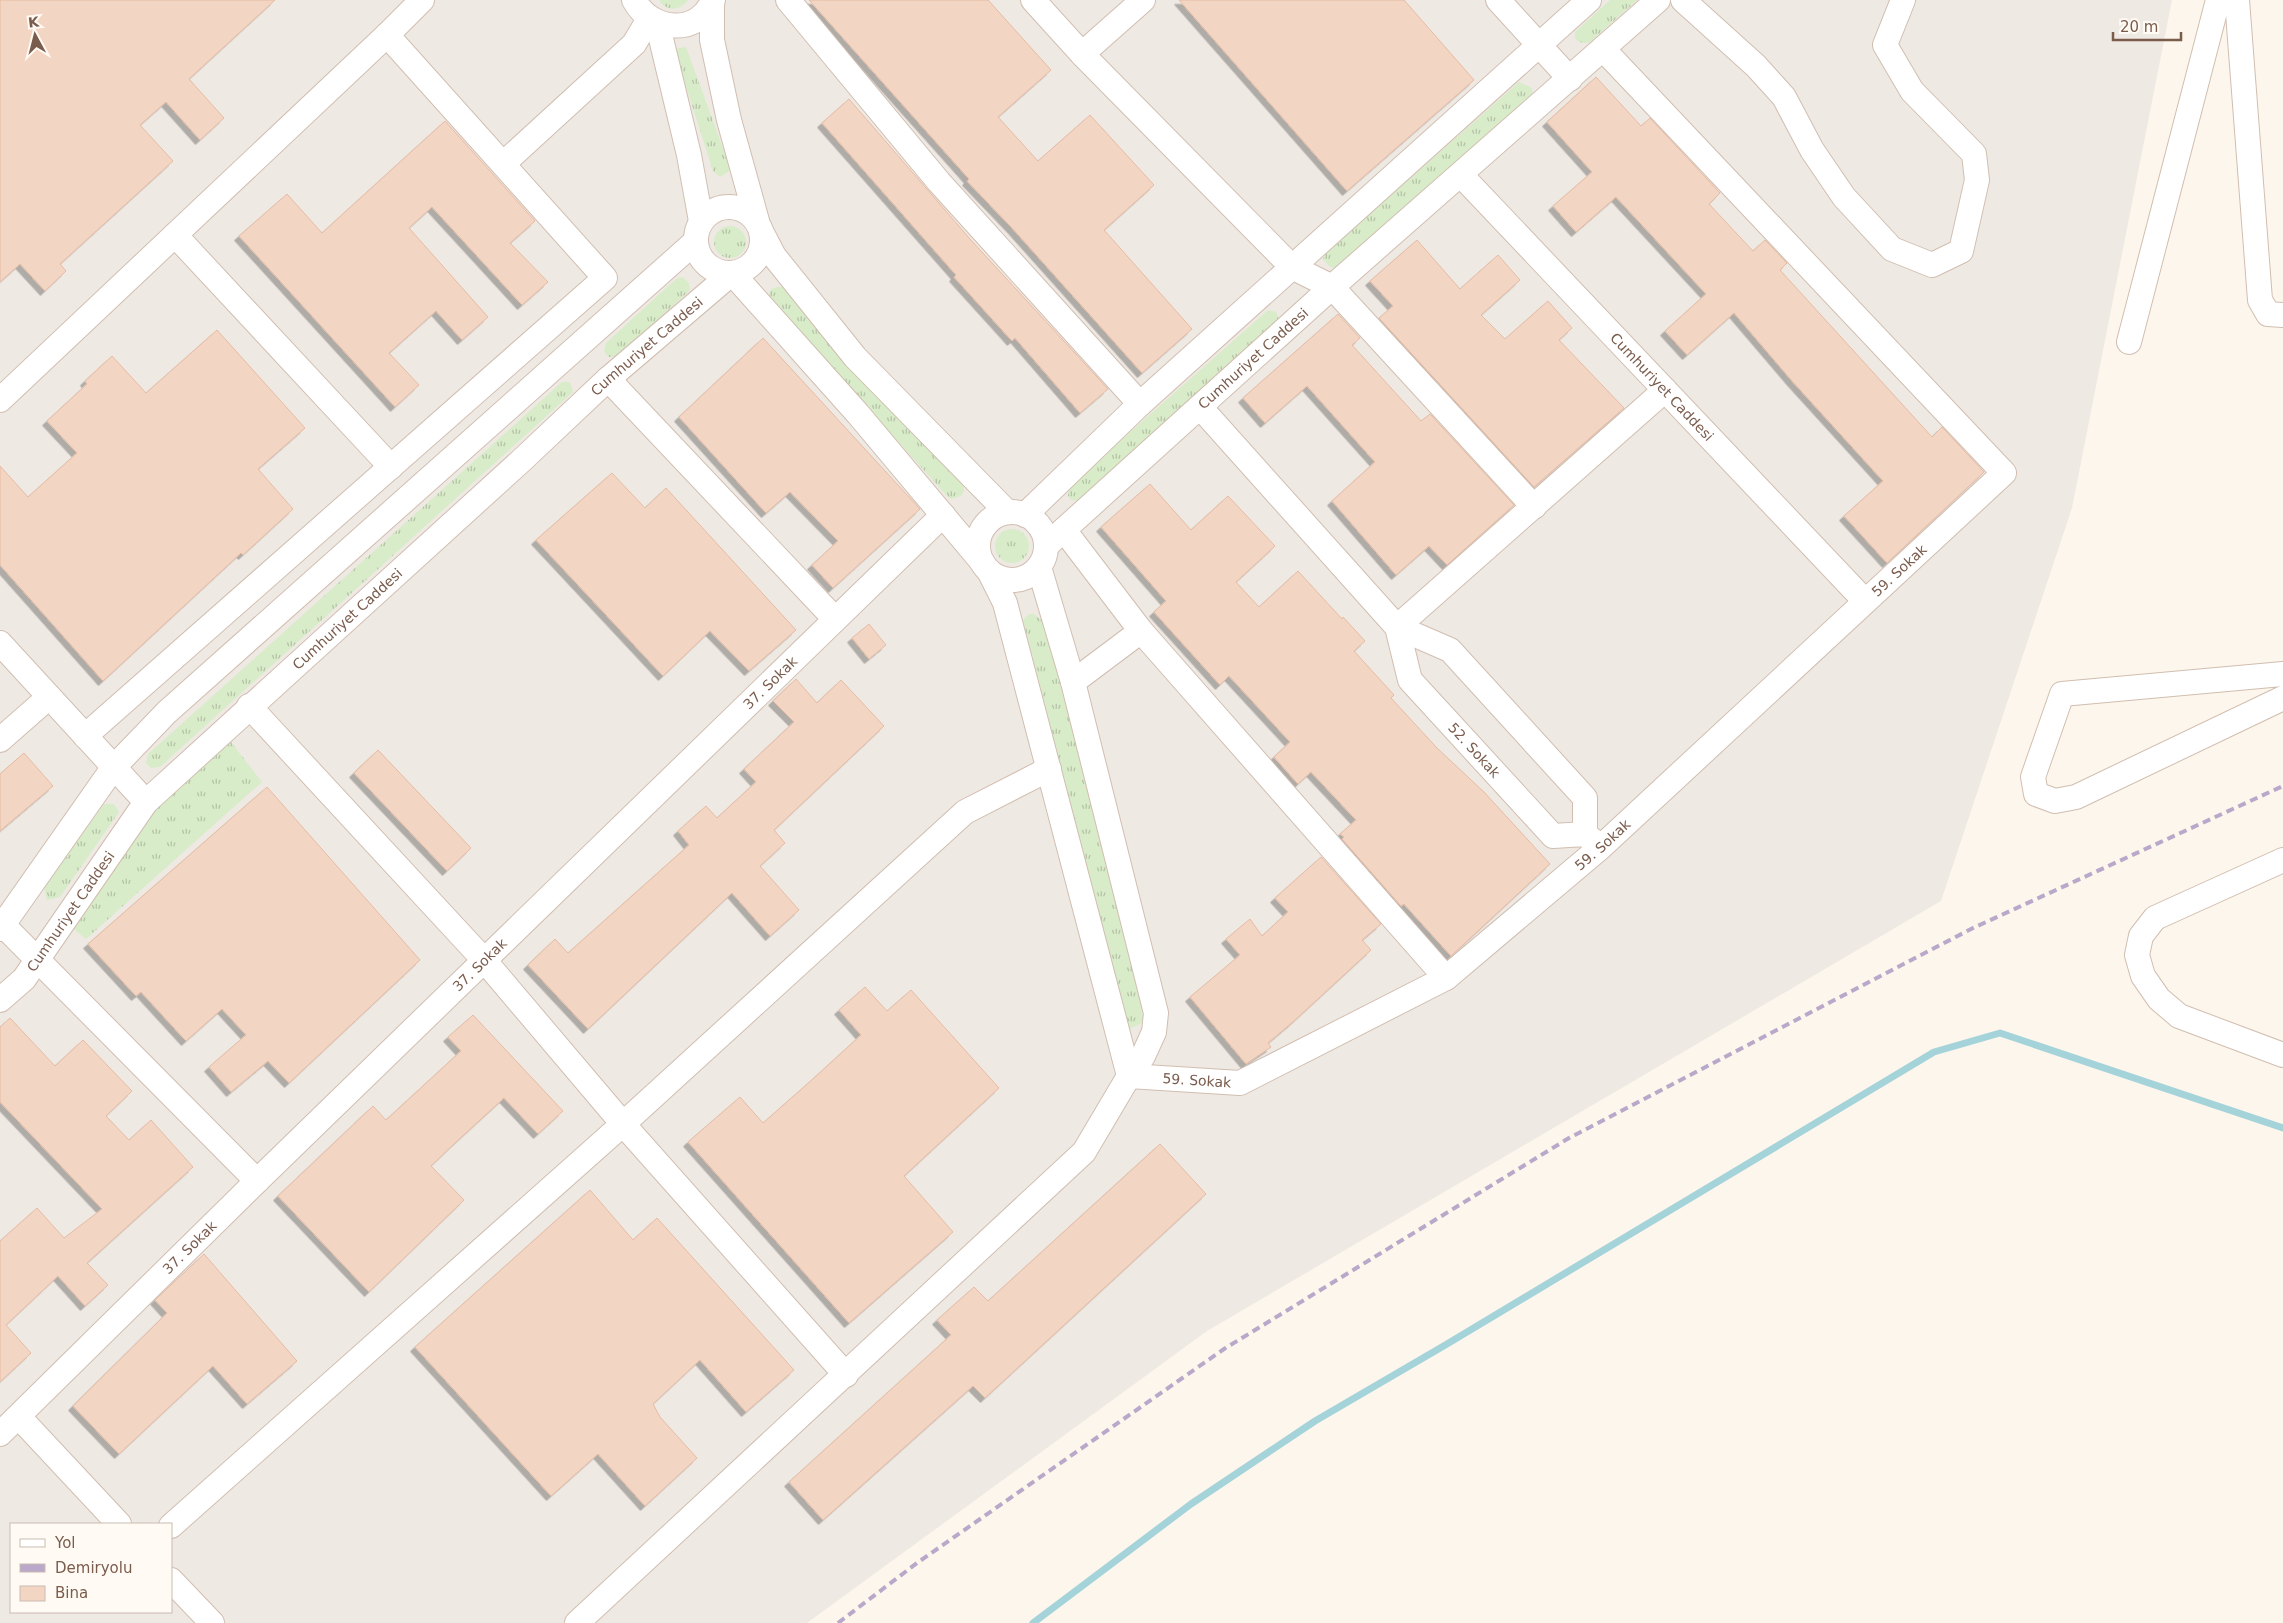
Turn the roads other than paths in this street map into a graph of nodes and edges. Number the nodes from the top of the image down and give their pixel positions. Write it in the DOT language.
graph roads {
  1 [pos="422,0"];
  2 [pos="634,0"];
  3 [pos="788,0"];
  4 [pos="1033,0"];
  5 [pos="1143,0"];
  6 [pos="1498,0"];
  7 [pos="1589,0"];
  8 [pos="1658,0"];
  9 [pos="1683,0"];
  10 [pos="1903,0"];
  11 [pos="2218,0"];
  12 [pos="2237,0"];
  13 [pos="712,2"];
  14 [pos="653,20"];
  15 [pos="387,35"];
  16 [pos="1539,45"];
  17 [pos="1604,49"];
  18 [pos="1082,54"];
  19 [pos="1570,79"];
  20 [pos="503,164"];
  21 [pos="1461,175"];
  22 [pos="759,226"];
  23 [pos="698,231"];
  24 [pos="174,236"];
  25 [pos="1292,267"];
  26 [pos="732,273"];
  27 [pos="1332,287"];
  28 [pos="2283,315"];
  29 [pos="2129,342"];
  30 [pos="608,379"];
  31 [pos="1665,390"];
  32 [pos="0,400"];
  33 [pos="1140,404"];
  34 [pos="1200,407"];
  35 [pos="391,467"];
  36 [pos="1534,507"];
  37 [pos="1016,514"];
  38 [pos="943,515"];
  39 [pos="1050,547"];
  40 [pos="986,567"];
  41 [pos="1864,600"];
  42 [pos="835,619"];
  43 [pos="1397,627"];
  44 [pos="1141,631"];
  45 [pos="0,643"];
  46 [pos="2283,674"];
  47 [pos="1073,682"];
  48 [pos="49,697"];
  49 [pos="2283,698"];
  50 [pos="249,706"];
  51 [pos="84,736"];
  52 [pos="0,740"];
  53 [pos="113,768"];
  54 [pos="1049,769"];
  55 [pos="146,802"];
  56 [pos="1593,840"];
  57 [pos="2283,860"];
  58 [pos="2,928"];
  59 [pos="37,959"];
  60 [pos="484,960"];
  61 [pos="1446,978"];
  62 [pos="0,1000"];
  63 [pos="2283,1055"];
  64 [pos="1129,1076"];
  65 [pos="623,1124"];
  66 [pos="257,1181"];
  67 [pos="846,1375"];
  68 [pos="19,1417"];
  69 [pos="0,1434"];
  70 [pos="119,1523"];
  71 [pos="172,1525"];
  72 [pos="172,1581"];
  73 [pos="212,1623"];
  74 [pos="577,1623"];
  1 -- 15 [label="street"];
  2 -- 14 [label="street"];
  3 -- 33 [label="street"];
  4 -- 18 [label="street"];
  5 -- 18 [label="street"];
  6 -- 16 [label="street"];
  7 -- 16 [label="street"];
  8 -- 17 [label="street, Cumhuriyet Caddesi"];
  9 -- 10 [label="street"];
  11 -- 29 [label="street"];
  12 -- 28 [label="street"];
  13 -- 14 [label="street"];
  13 -- 22 [label="street"];
  14 -- 20 [label="street"];
  14 -- 23 [label="street"];
  15 -- 20 [label="street"];
  15 -- 24 [label="street"];
  16 -- 19 [label="street"];
  16 -- 25 [label="street"];
  17 -- 19 [label="street, Cumhuriyet Caddesi"];
  17 -- 41 [label="street, 59. Sokak"];
  18 -- 25 [label="street"];
  19 -- 21 [label="street, Cumhuriyet Caddesi"];
  20 -- 35 [label="street"];
  21 -- 27 [label="street, Cumhuriyet Caddesi"];
  21 -- 31 [label="street, Cumhuriyet Caddesi"];
  22 -- 23 [label="street"];
  22 -- 26 [label="street"];
  22 -- 37 [label="street"];
  23 -- 26 [label="street"];
  23 -- 53 [label="street"];
  24 -- 32 [label="street"];
  24 -- 35 [label="street"];
  25 -- 27 [label="street"];
  25 -- 33 [label="street"];
  26 -- 30 [label="street, Cumhuriyet Caddesi"];
  26 -- 38 [label="street"];
  27 -- 34 [label="street, Cumhuriyet Caddesi"];
  27 -- 36 [label="street"];
  30 -- 42 [label="street"];
  30 -- 50 [label="street, Cumhuriyet Caddesi"];
  31 -- 36 [label="street"];
  31 -- 41 [label="street, Cumhuriyet Caddesi"];
  33 -- 37 [label="street"];
  34 -- 39 [label="street, Cumhuriyet Caddesi"];
  34 -- 43 [label="street, 52. Sokak"];
  35 -- 51 [label="street"];
  36 -- 43 [label="street"];
  37 -- 39 [label="street"];
  37 -- 40 [label="street"];
  38 -- 40 [label="street"];
  38 -- 42 [label="street, 37. Sokak"];
  39 -- 40 [label="street"];
  39 -- 44 [label="street"];
  39 -- 47 [label="street"];
  40 -- 54 [label="street"];
  41 -- 56 [label="street, 59. Sokak"];
  42 -- 60 [label="street, 37. Sokak"];
  43 -- 56 [label="street, 52. Sokak"];
  43 -- 56 [label="street, 52. Sokak"];
  44 -- 47 [label="street"];
  44 -- 61 [label="street"];
  45 -- 48 [label="street"];
  46 -- 49 [label="street"];
  47 -- 64 [label="street"];
  48 -- 51 [label="street"];
  48 -- 52 [label="street"];
  50 -- 55 [label="street, Cumhuriyet Caddesi"];
  50 -- 60 [label="street"];
  51 -- 53 [label="street"];
  53 -- 55 [label="street"];
  53 -- 58 [label="street"];
  54 -- 64 [label="street"];
  54 -- 65 [label="street"];
  55 -- 59 [label="street, Cumhuriyet Caddesi"];
  56 -- 61 [label="street, 59. Sokak"];
  57 -- 63 [label="street"];
  58 -- 59 [label="street"];
  59 -- 62 [label="street, Cumhuriyet Caddesi"];
  59 -- 66 [label="street"];
  60 -- 65 [label="street"];
  60 -- 66 [label="street, 37. Sokak"];
  61 -- 64 [label="street, 59. Sokak"];
  64 -- 67 [label="street"];
  65 -- 67 [label="street"];
  65 -- 71 [label="street"];
  66 -- 68 [label="street, 37. Sokak"];
  67 -- 74 [label="street"];
  68 -- 69 [label="street, 37. Sokak"];
  68 -- 70 [label="street"];
  72 -- 73 [label="street"];
}
